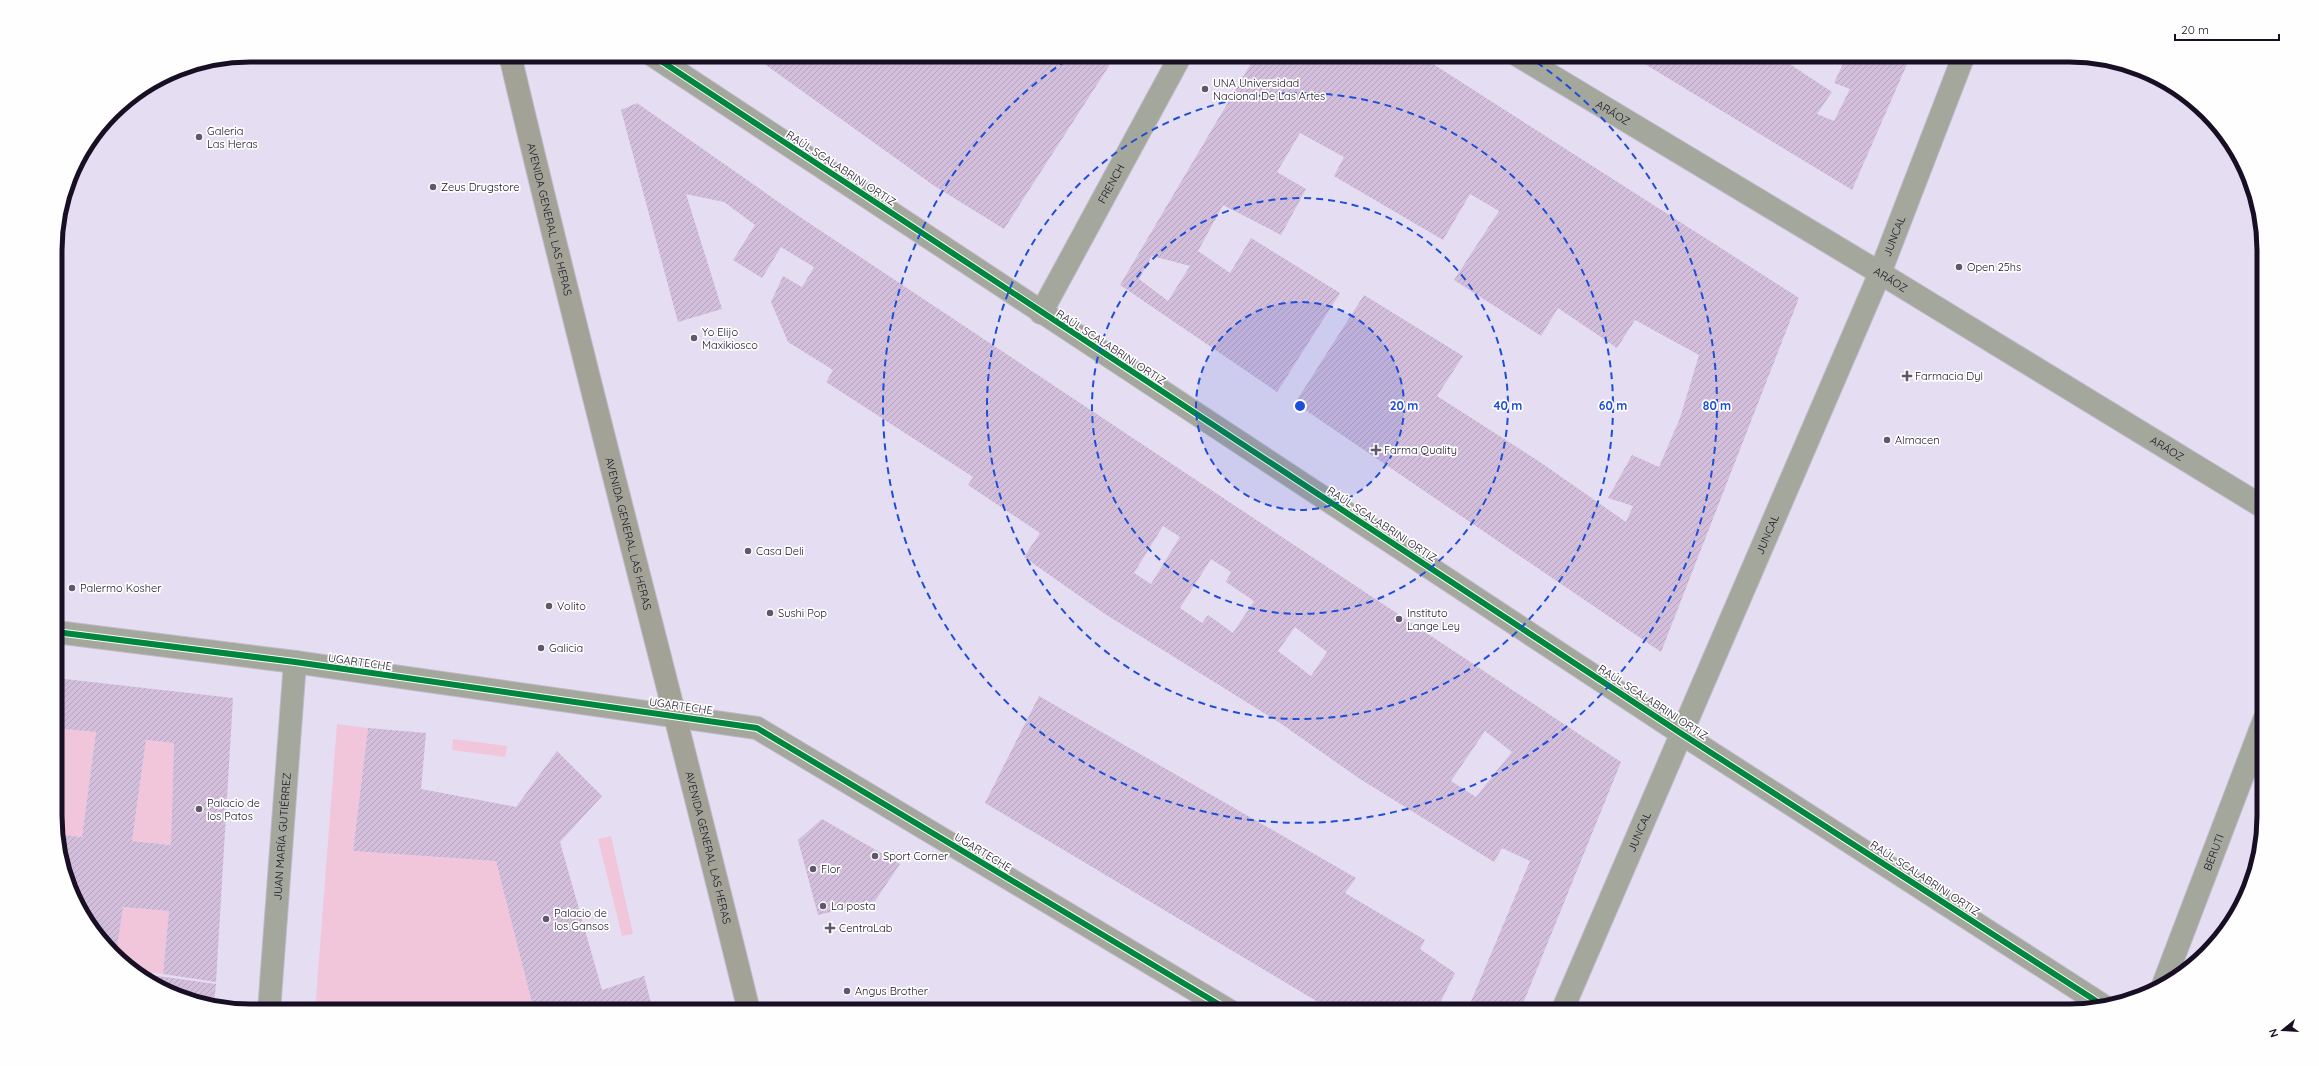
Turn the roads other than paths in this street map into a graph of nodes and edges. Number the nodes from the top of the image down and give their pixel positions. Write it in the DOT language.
graph roads {
  1 [pos="512,62"];
  2 [pos="663,62"];
  3 [pos="1177,62"];
  4 [pos="1529,62"];
  5 [pos="1961,62"];
  6 [pos="1880,272"];
  7 [pos="1042,313"];
  8 [pos="2257,503"];
  9 [pos="62,633"];
  10 [pos="295,662"];
  11 [pos="676,715"];
  12 [pos="1682,734"];
  13 [pos="2257,738"];
  14 [pos="2166,977"];
  15 [pos="2097,1001"];
  16 [pos="270,1004"];
  17 [pos="747,1004"];
  18 [pos="1218,1004"];
  19 [pos="1565,1004"];
  1 -- 11 [label="main road, AVENIDA GENERAL LAS HERAS"];
  2 -- 7 [label="street, RAÚL SCALABRINI ORTIZ"];
  3 -- 7 [label="street, FRENCH"];
  4 -- 6 [label="street, ARÁOZ"];
  5 -- 6 [label="street, JUNCAL"];
  6 -- 8 [label="street, ARÁOZ"];
  6 -- 12 [label="street, JUNCAL"];
  7 -- 12 [label="street, RAÚL SCALABRINI ORTIZ"];
  9 -- 10 [label="street, UGARTECHE"];
  10 -- 11 [label="street, UGARTECHE"];
  10 -- 16 [label="street, JUAN MARÍA GUTIÉRREZ"];
  11 -- 17 [label="main road, AVENIDA GENERAL LAS HERAS"];
  11 -- 18 [label="street, UGARTECHE"];
  12 -- 15 [label="street, RAÚL SCALABRINI ORTIZ"];
  12 -- 19 [label="street, JUNCAL"];
  13 -- 14 [label="street, BERUTI"];
}
